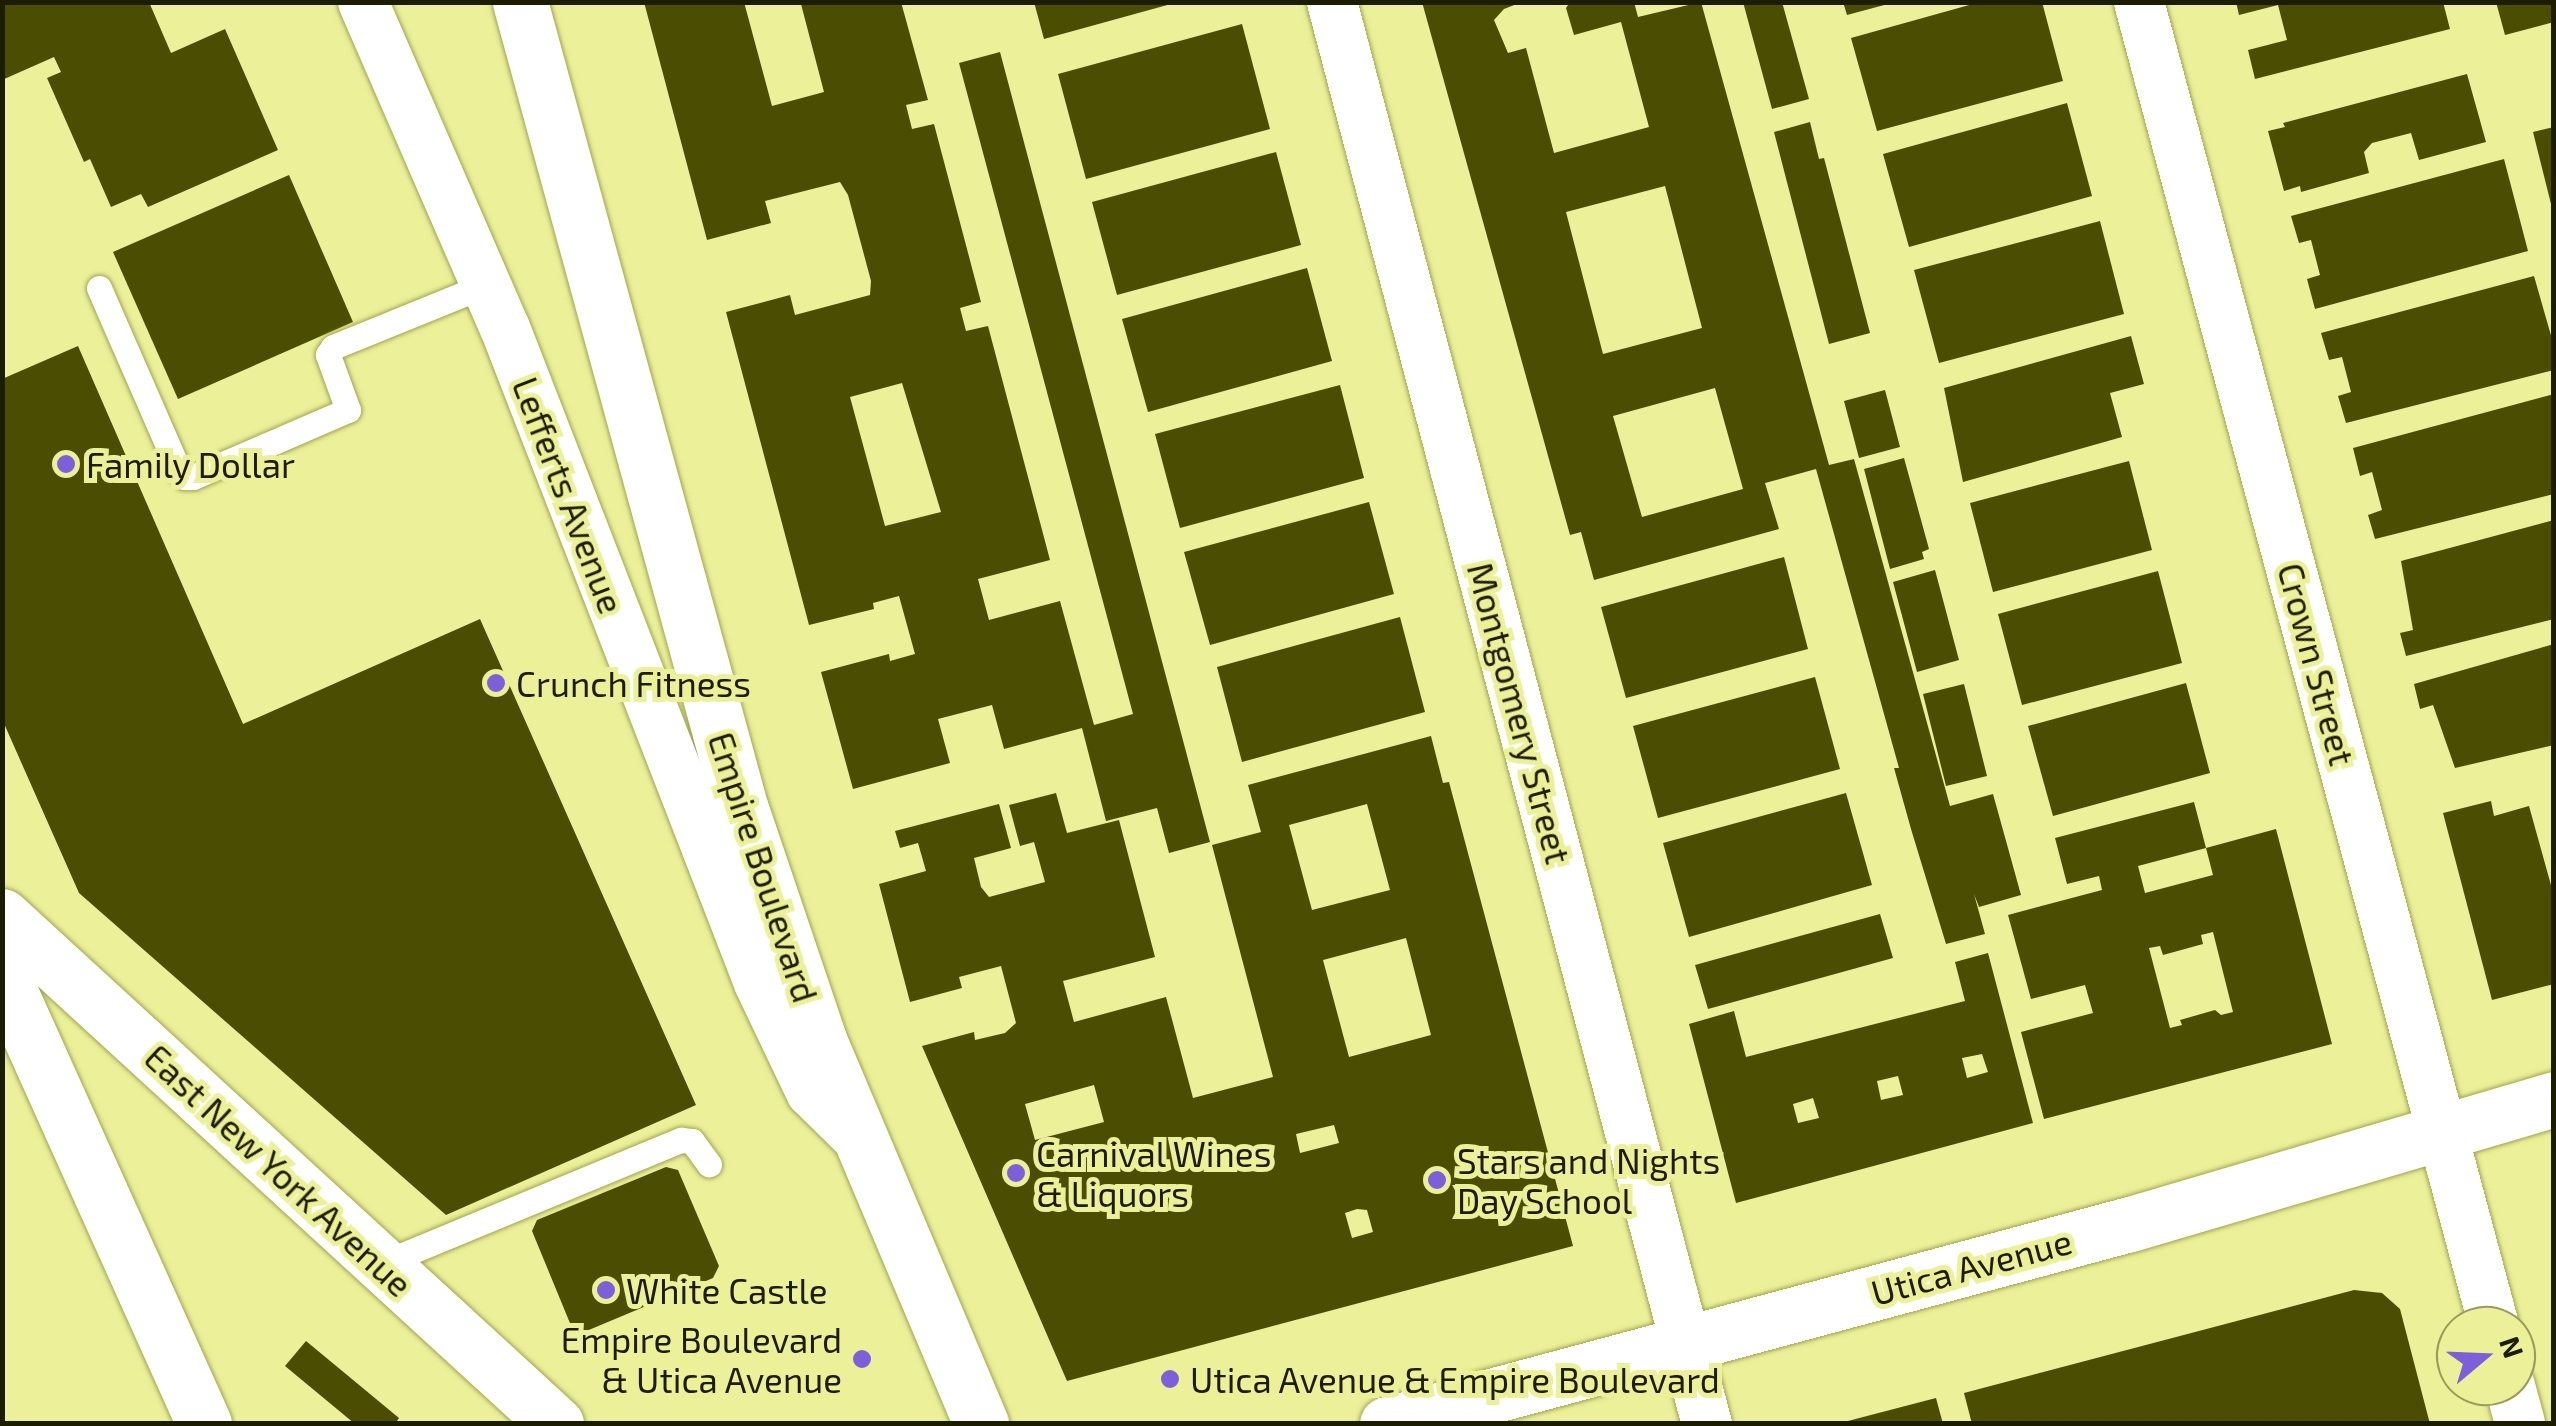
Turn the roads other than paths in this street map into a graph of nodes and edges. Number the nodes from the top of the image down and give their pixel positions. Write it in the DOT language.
graph roads {
  1 [pos="363,2"];
  2 [pos="520,2"];
  3 [pos="1332,2"];
  4 [pos="2138,2"];
  5 [pos="486,285"];
  6 [pos="98,288"];
  7 [pos="2,916"];
  8 [pos="2,974"];
  9 [pos="2554,1098"];
  10 [pos="2442,1129"];
  11 [pos="860,1140"];
  12 [pos="709,1164"];
  13 [pos="380,1264"];
  14 [pos="2489,1306"];
  15 [pos="1688,1342"];
  16 [pos="204,1424"];
  17 [pos="556,1424"];
  18 [pos="981,1424"];
  19 [pos="1387,1424"];
  20 [pos="1707,1424"];
  1 -- 5 [label="street, Lefferts Avenue"];
  2 -- 11 [label="main road, Empire Boulevard"];
  3 -- 15 [label="street, Montgomery Street"];
  4 -- 10 [label="street, Crown Street"];
  5 -- 6 [label="lane"];
  5 -- 11 [label="street, Lefferts Avenue"];
  7 -- 13 [label="main road, East New York Avenue"];
  8 -- 16 [label="main road"];
  9 -- 10 [label="main road, Utica Avenue"];
  10 -- 14 [label="street, Crown Street"];
  10 -- 15 [label="main road, Utica Avenue"];
  11 -- 18 [label="main road, Empire Boulevard"];
  12 -- 13 [label="lane"];
  13 -- 17 [label="main road, East New York Avenue"];
  15 -- 19 [label="main road, Utica Avenue"];
  15 -- 20 [label="street, Montgomery Street"];
}
